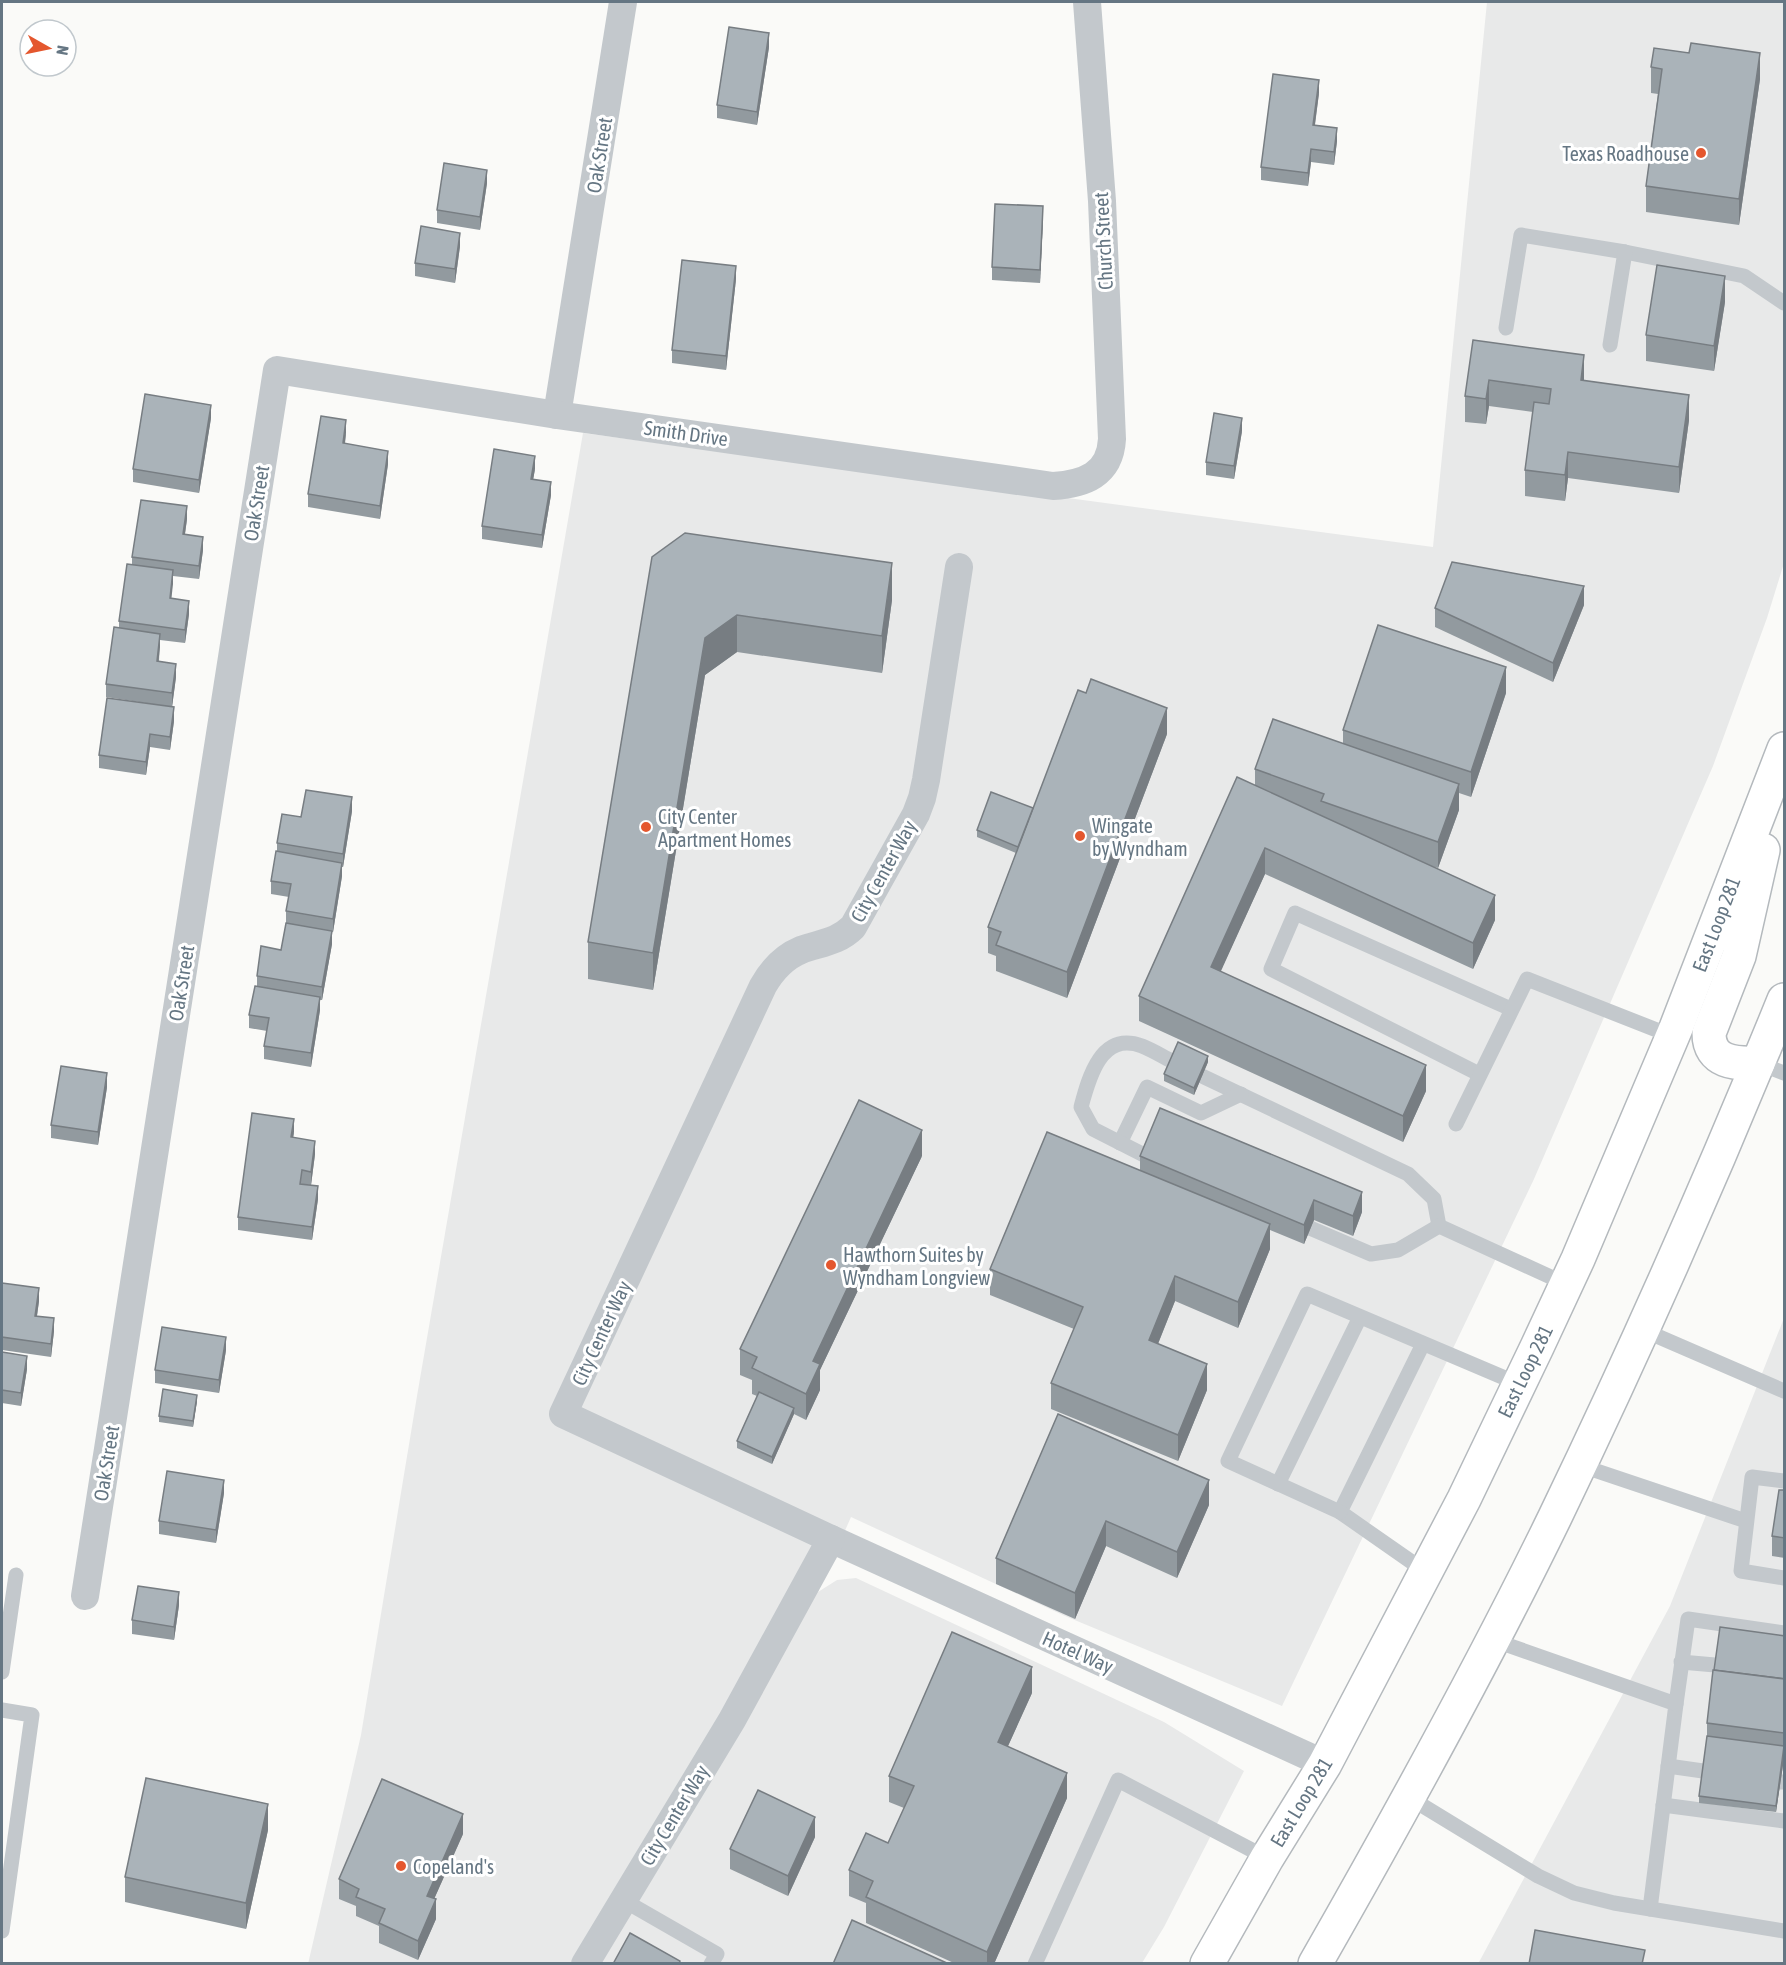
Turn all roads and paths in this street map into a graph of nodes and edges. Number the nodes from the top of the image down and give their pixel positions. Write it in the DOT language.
graph roads {
  1 [pos="623,2"];
  2 [pos="1087,2"];
  3 [pos="1625,252"];
  4 [pos="1785,303"];
  5 [pos="1506,328"];
  6 [pos="1610,345"];
  7 [pos="277,370"];
  8 [pos="557,415"];
  9 [pos="1095,475"];
  10 [pos="959,567"];
  11 [pos="1785,750"];
  12 [pos="1785,754"];
  13 [pos="1785,1000"];
  14 [pos="1511,1009"];
  15 [pos="1672,1036"];
  16 [pos="1172,1061"];
  17 [pos="1772,1068"];
  18 [pos="1479,1074"];
  19 [pos="1202,1076"];
  20 [pos="1241,1094"];
  21 [pos="1456,1124"];
  22 [pos="1120,1143"];
  23 [pos="1148,1156"];
  24 [pos="1439,1226"];
  25 [pos="1310,1228"];
  26 [pos="1566,1284"];
  27 [pos="1360,1317"];
  28 [pos="1643,1329"];
  29 [pos="1423,1344"];
  30 [pos="1519,1384"];
  31 [pos="1785,1391"];
  32 [pos="1579,1465"];
  33 [pos="1785,1481"];
  34 [pos="1278,1484"];
  35 [pos="1340,1512"];
  36 [pos="1746,1521"];
  37 [pos="831,1539"];
  38 [pos="1426,1572"];
  39 [pos="16,1575"];
  40 [pos="1785,1578"];
  41 [pos="86,1596"];
  42 [pos="1785,1634"];
  43 [pos="1493,1640"];
  44 [pos="1681,1662"];
  45 [pos="1716,1665"];
  46 [pos="2,1672"];
  47 [pos="1676,1704"];
  48 [pos="2,1710"];
  49 [pos="1325,1764"];
  50 [pos="1668,1766"];
  51 [pos="1703,1771"];
  52 [pos="1410,1798"];
  53 [pos="1663,1805"];
  54 [pos="1785,1821"];
  55 [pos="1267,1858"];
  56 [pos="623,1900"];
  57 [pos="3,1908"];
  58 [pos="1650,1909"];
  59 [pos="2,1931"];
  60 [pos="1785,1931"];
  61 [pos="585,1964"];
  62 [pos="711,1964"];
  63 [pos="1035,1964"];
  64 [pos="1208,1964"];
  65 [pos="1315,1964"];
  1 -- 8 [label="street, Oak Street"];
  2 -- 9 [label="street, Church Street"];
  3 -- 4 [label="lane"];
  3 -- 5 [label="lane"];
  3 -- 6 [label="lane"];
  7 -- 8 [label="street, Smith Drive"];
  7 -- 41 [label="street, Oak Street"];
  8 -- 9 [label="street, Smith Drive"];
  10 -- 37 [label="street, City Center Way"];
  11 -- 15 [label="highway, East Loop 281"];
  12 -- 17 [label="highway"];
  13 -- 17 [label="highway"];
  14 -- 15 [label="lane"];
  14 -- 18 [label="lane"];
  14 -- 18 [label="lane"];
  15 -- 26 [label="highway, East Loop 281"];
  16 -- 22 [label="lane"];
  17 -- 28 [label="highway"];
  18 -- 21 [label="lane"];
  19 -- 20 [label="lane"];
  20 -- 22 [label="lane"];
  20 -- 24 [label="lane"];
  22 -- 23 [label="lane"];
  24 -- 25 [label="lane"];
  24 -- 26 [label="lane"];
  26 -- 30 [label="highway, East Loop 281"];
  27 -- 29 [label="lane"];
  27 -- 34 [label="lane"];
  27 -- 34 [label="lane"];
  28 -- 31 [label="lane"];
  28 -- 32 [label="highway"];
  29 -- 30 [label="lane"];
  29 -- 35 [label="lane"];
  30 -- 38 [label="highway, East Loop 281"];
  32 -- 36 [label="lane"];
  32 -- 43 [label="highway"];
  33 -- 36 [label="lane"];
  34 -- 35 [label="lane"];
  35 -- 38 [label="lane"];
  36 -- 40 [label="lane"];
  37 -- 49 [label="street, Hotel Way"];
  37 -- 56 [label="street, City Center Way"];
  38 -- 49 [label="highway, East Loop 281"];
  39 -- 46 [label="lane"];
  42 -- 44 [label="lane"];
  43 -- 47 [label="lane"];
  43 -- 52 [label="highway"];
  44 -- 45 [label="lane"];
  44 -- 47 [label="lane"];
  47 -- 50 [label="lane"];
  48 -- 57 [label="lane"];
  49 -- 55 [label="highway, East Loop 281"];
  50 -- 51 [label="lane"];
  50 -- 53 [label="lane"];
  52 -- 58 [label="lane"];
  52 -- 65 [label="highway"];
  53 -- 54 [label="lane"];
  53 -- 58 [label="lane"];
  55 -- 63 [label="lane"];
  55 -- 64 [label="highway, East Loop 281"];
  56 -- 61 [label="street, City Center Way"];
  56 -- 62 [label="lane"];
  57 -- 59 [label="lane"];
  58 -- 60 [label="lane"];
}
